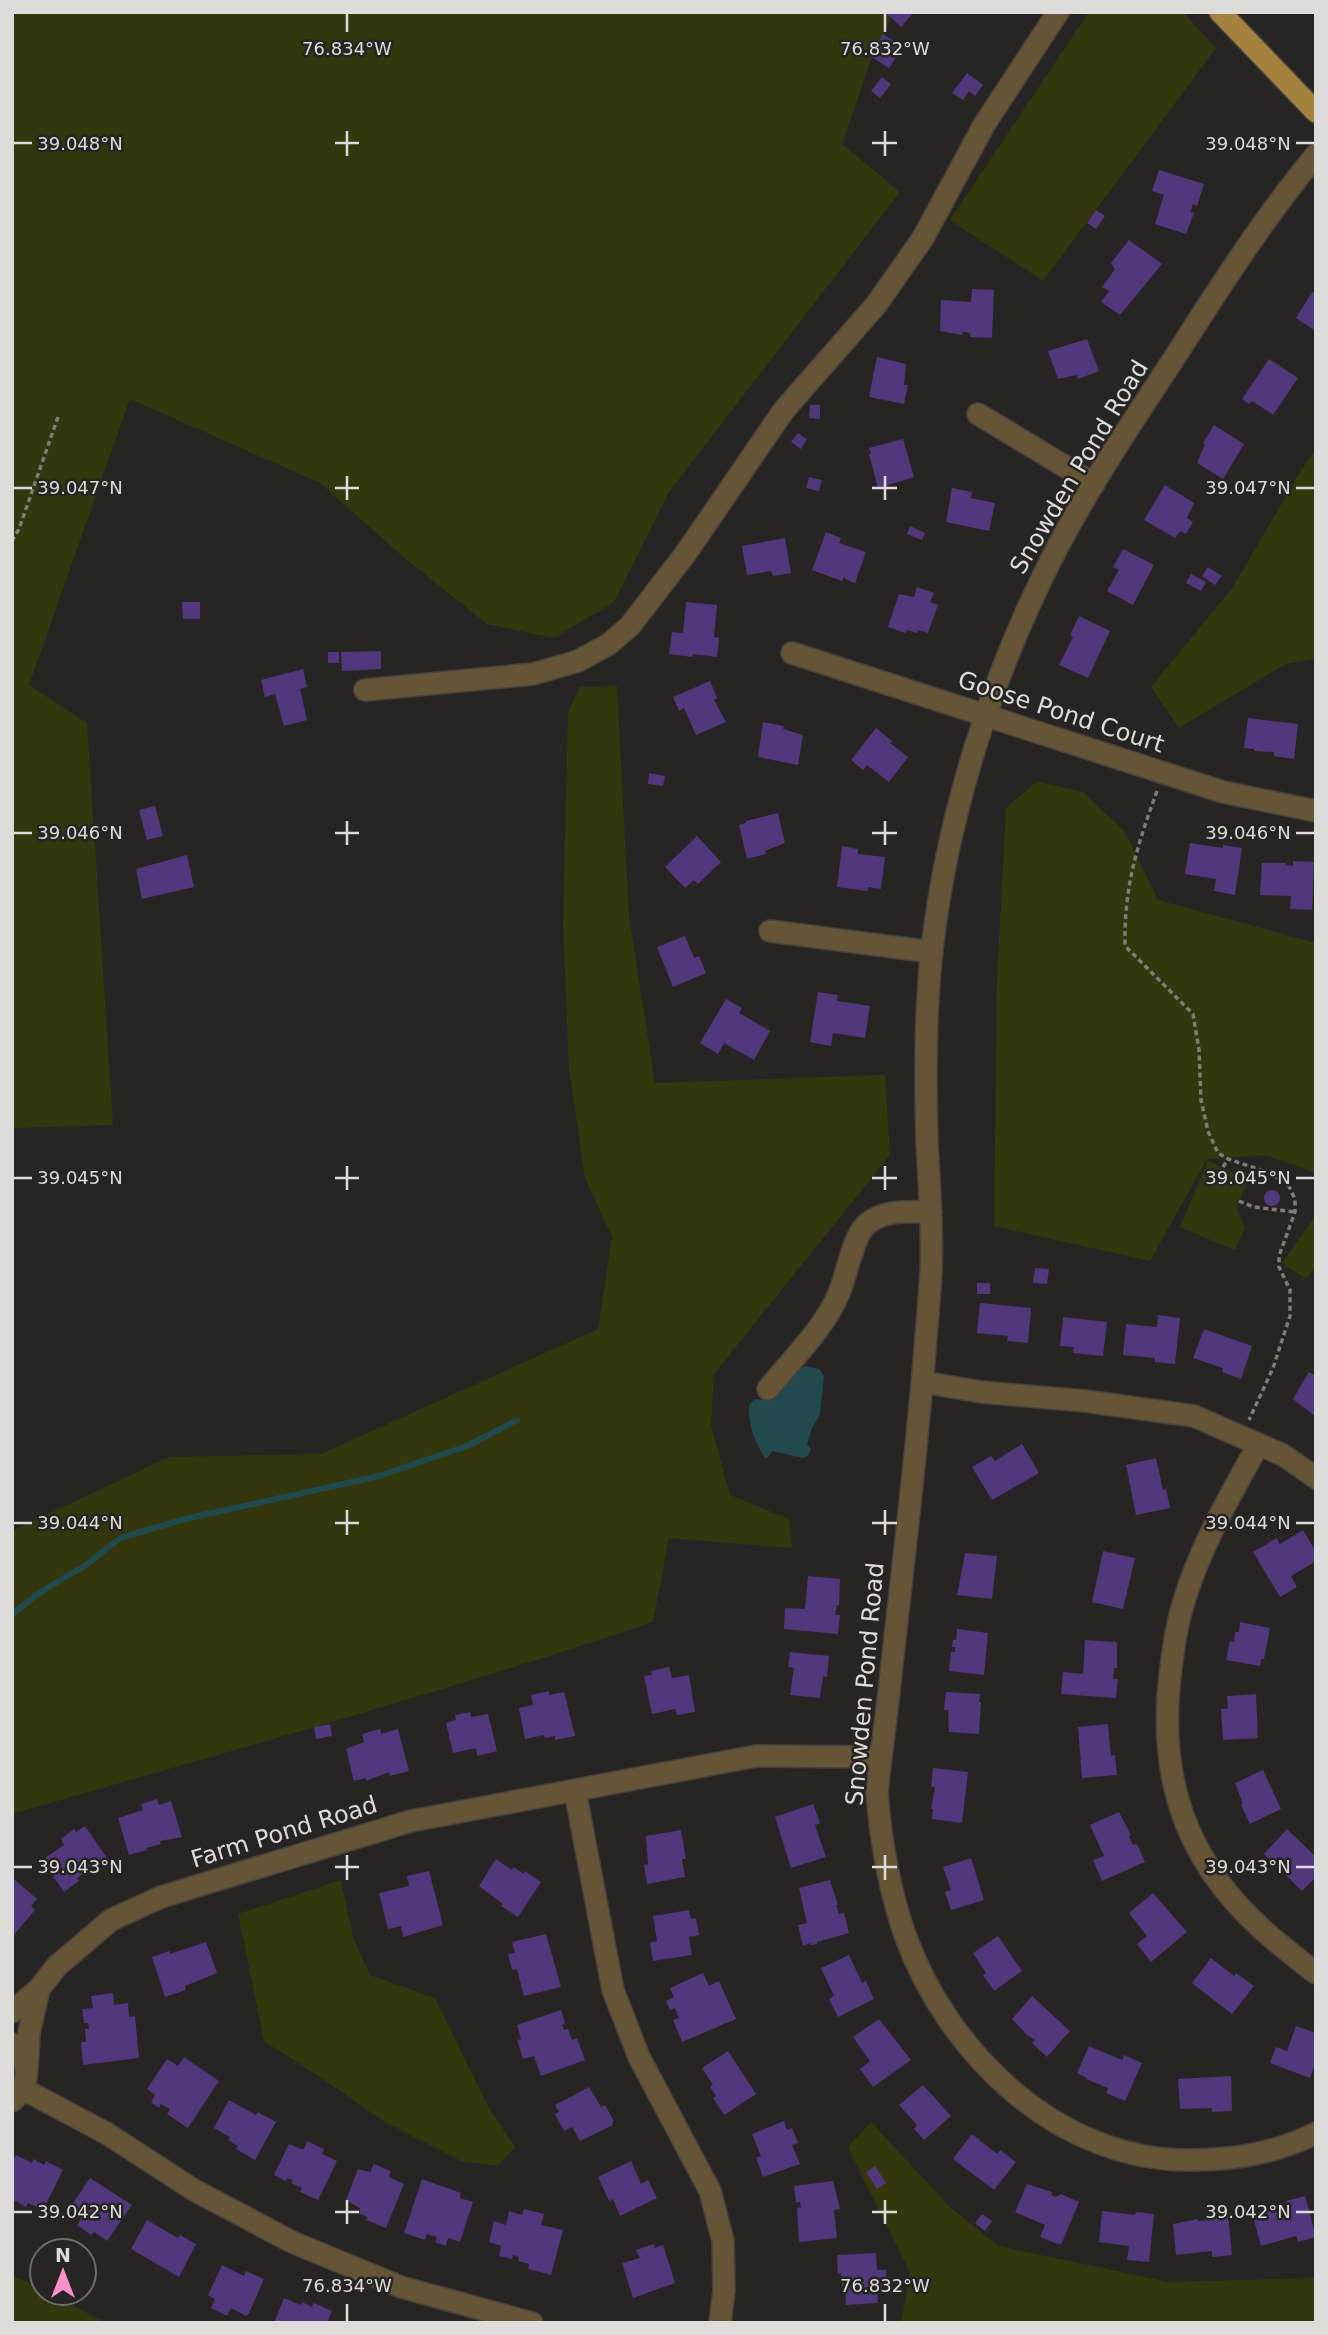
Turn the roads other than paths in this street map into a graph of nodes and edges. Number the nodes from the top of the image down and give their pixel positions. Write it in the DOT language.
graph roads {
  1 [pos="1058,12"];
  2 [pos="1220,12"];
  3 [pos="1316,112"];
  4 [pos="1316,155"];
  5 [pos="978,414"];
  6 [pos="1094,484"];
  7 [pos="792,653"];
  8 [pos="365,690"];
  9 [pos="986,715"];
  10 [pos="1316,811"];
  11 [pos="770,931"];
  12 [pos="932,952"];
  13 [pos="931,1212"];
  14 [pos="923,1382"];
  15 [pos="768,1389"];
  16 [pos="1250,1441"];
  17 [pos="1316,1478"];
  18 [pos="880,1757"];
  19 [pos="576,1791"];
  20 [pos="1316,1973"];
  21 [pos="39,1989"];
  22 [pos="12,2012"];
  23 [pos="12,2044"];
  24 [pos="21,2086"];
  25 [pos="1316,2133"];
  26 [pos="532,2323"];
  27 [pos="720,2323"];
  1 -- 8 [label="street"];
  2 -- 3 [label="main road"];
  4 -- 6 [label="street, Snowden Pond Road"];
  5 -- 6 [label="street"];
  6 -- 9 [label="street, Snowden Pond Road"];
  7 -- 9 [label="street, Goose Pond Court"];
  9 -- 10 [label="street, Goose Pond Court"];
  9 -- 12 [label="street, Snowden Pond Road"];
  11 -- 12 [label="street"];
  12 -- 13 [label="street, Snowden Pond Road"];
  13 -- 14 [label="street, Snowden Pond Road"];
  13 -- 15 [label="street"];
  14 -- 16 [label="street"];
  14 -- 18 [label="street, Snowden Pond Road"];
  16 -- 17 [label="street"];
  16 -- 20 [label="street"];
  18 -- 19 [label="street, Farm Pond Road"];
  18 -- 25 [label="street, Snowden Pond Road"];
  19 -- 21 [label="street, Farm Pond Road"];
  19 -- 27 [label="street"];
  21 -- 22 [label="street, Farm Pond Road"];
  21 -- 24 [label="street, Farm Pond Road"];
  23 -- 24 [label="street"];
  24 -- 26 [label="street"];
}
